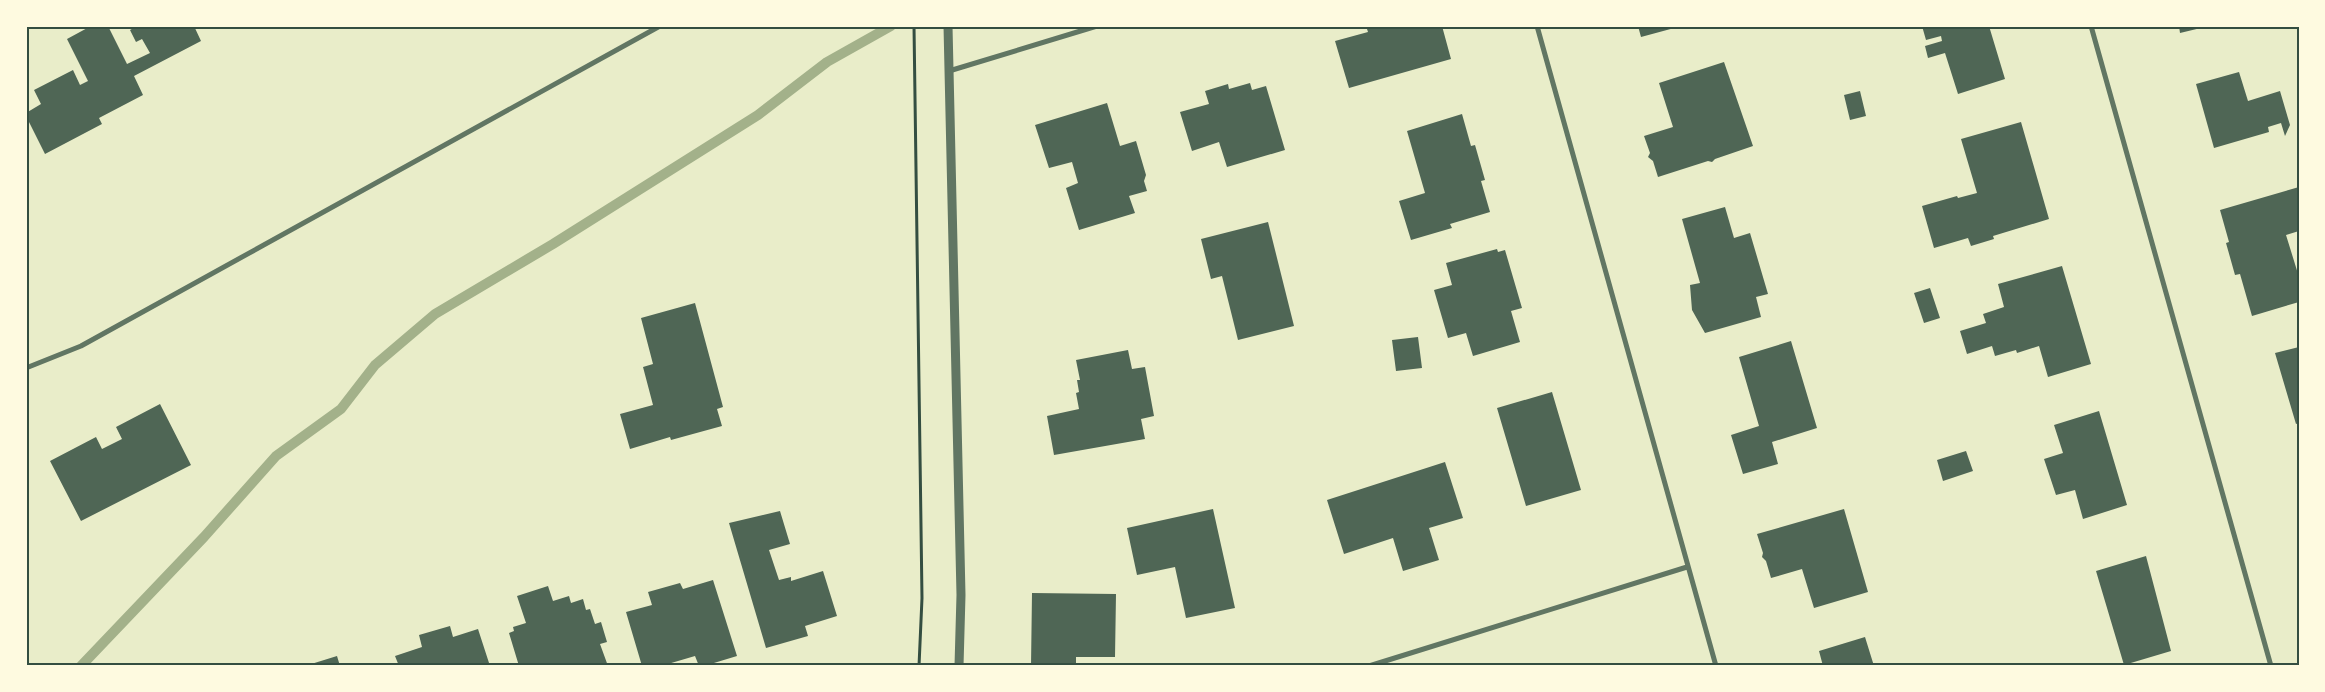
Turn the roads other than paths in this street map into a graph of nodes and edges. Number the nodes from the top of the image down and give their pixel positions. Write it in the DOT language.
graph roads {
  1 [pos="660,26"];
  2 [pos="948,26"];
  3 [pos="1097,26"];
  4 [pos="1537,26"];
  5 [pos="2091,26"];
  6 [pos="948,71"];
  7 [pos="26,368"];
  8 [pos="1687,567"];
  9 [pos="959,666"];
  10 [pos="1369,666"];
  11 [pos="1716,666"];
  12 [pos="2271,666"];
  1 -- 7 [label="street"];
  2 -- 6 [label="street"];
  3 -- 6 [label="street"];
  4 -- 8 [label="street"];
  5 -- 12 [label="street"];
  6 -- 9 [label="street"];
  8 -- 10 [label="street"];
  8 -- 11 [label="street"];
}
